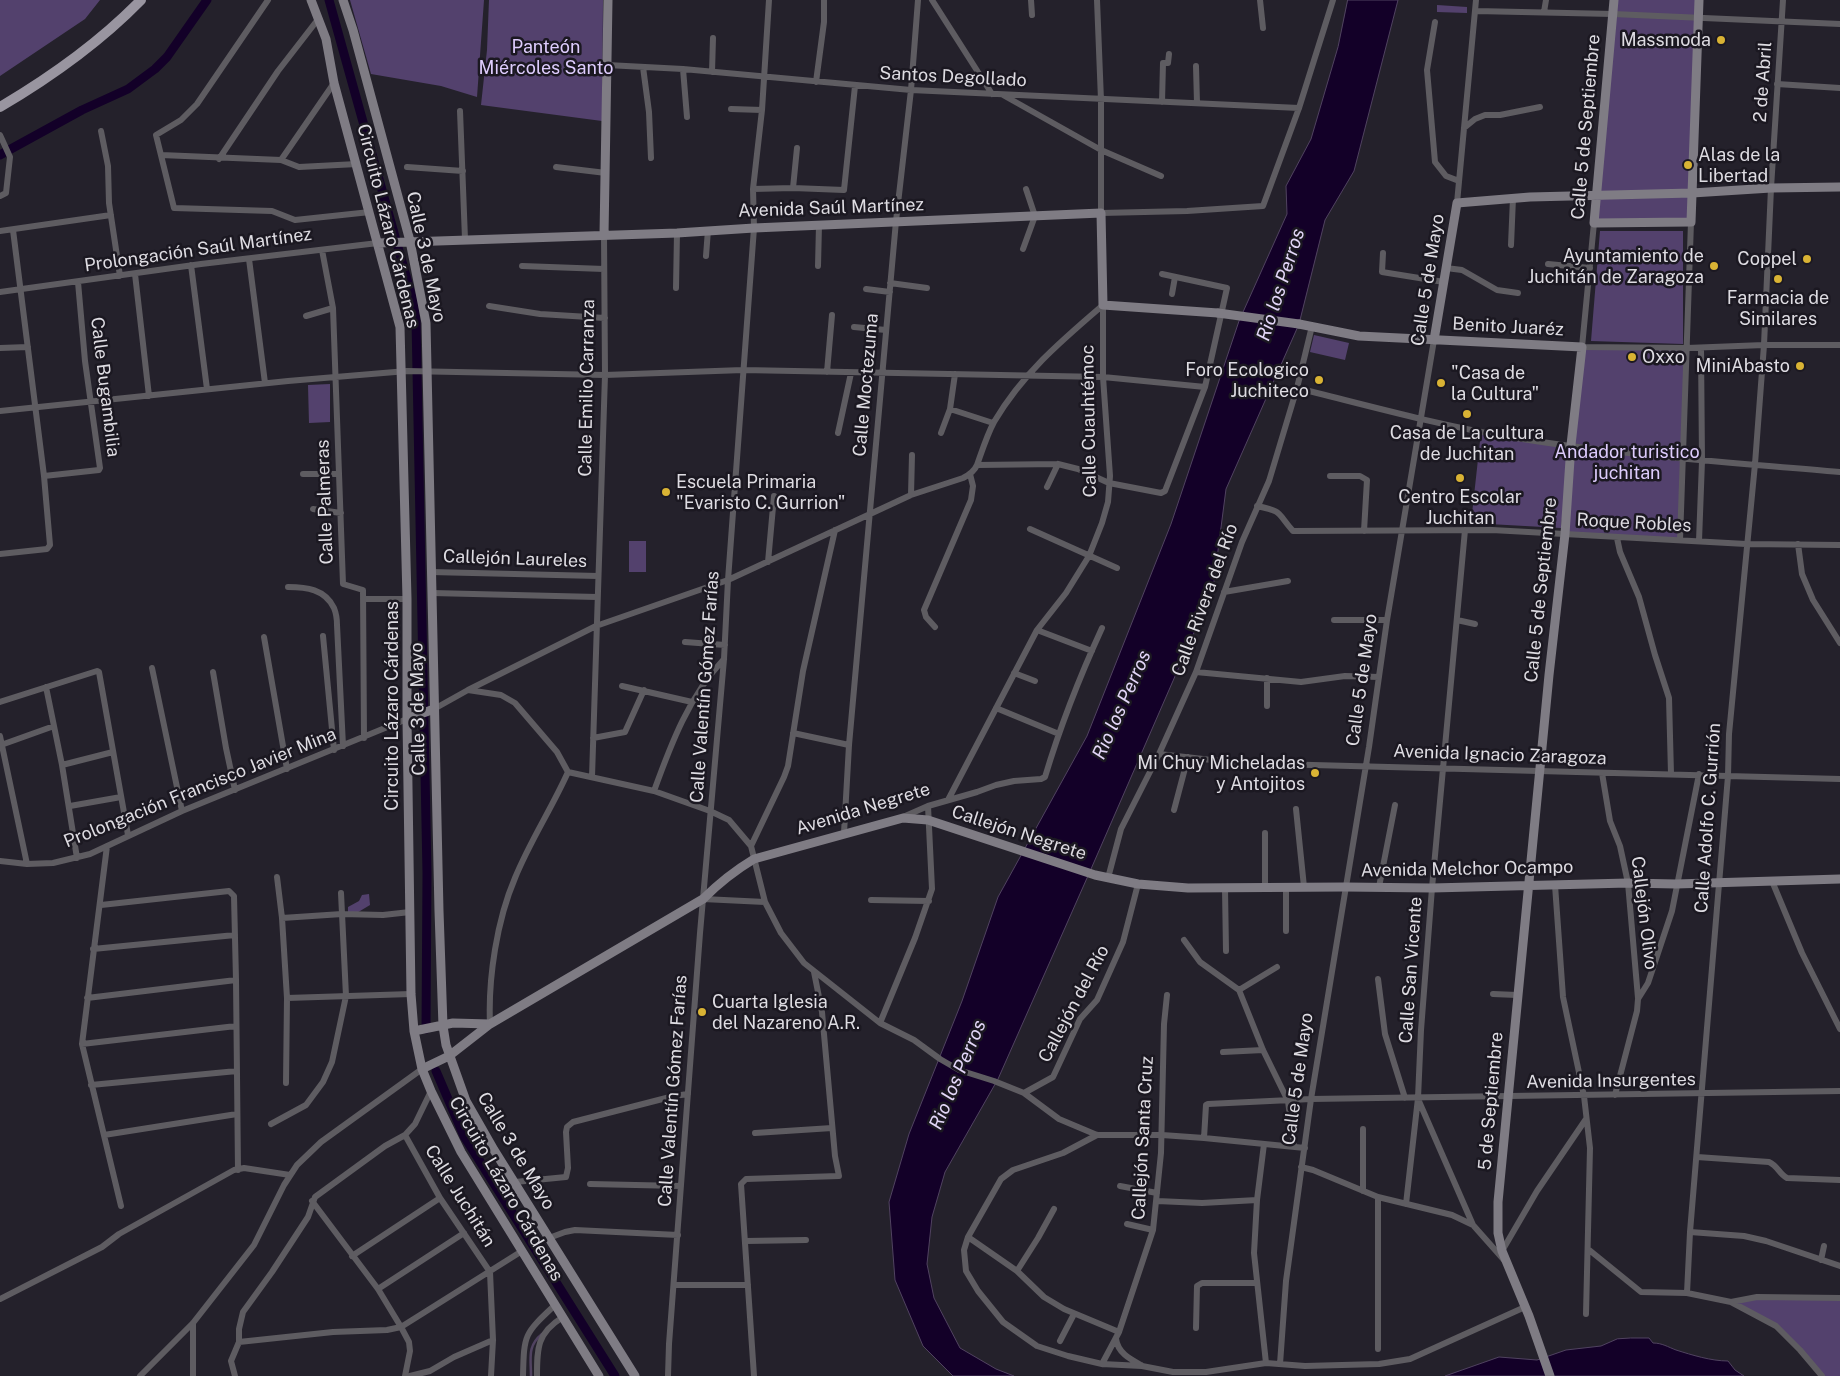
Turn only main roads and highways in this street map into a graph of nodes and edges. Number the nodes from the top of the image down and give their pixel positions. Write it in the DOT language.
graph roads {
  1 [pos="141,0"];
  2 [pos="0,107"];
  1 -- 2 [label="main road"];
}
